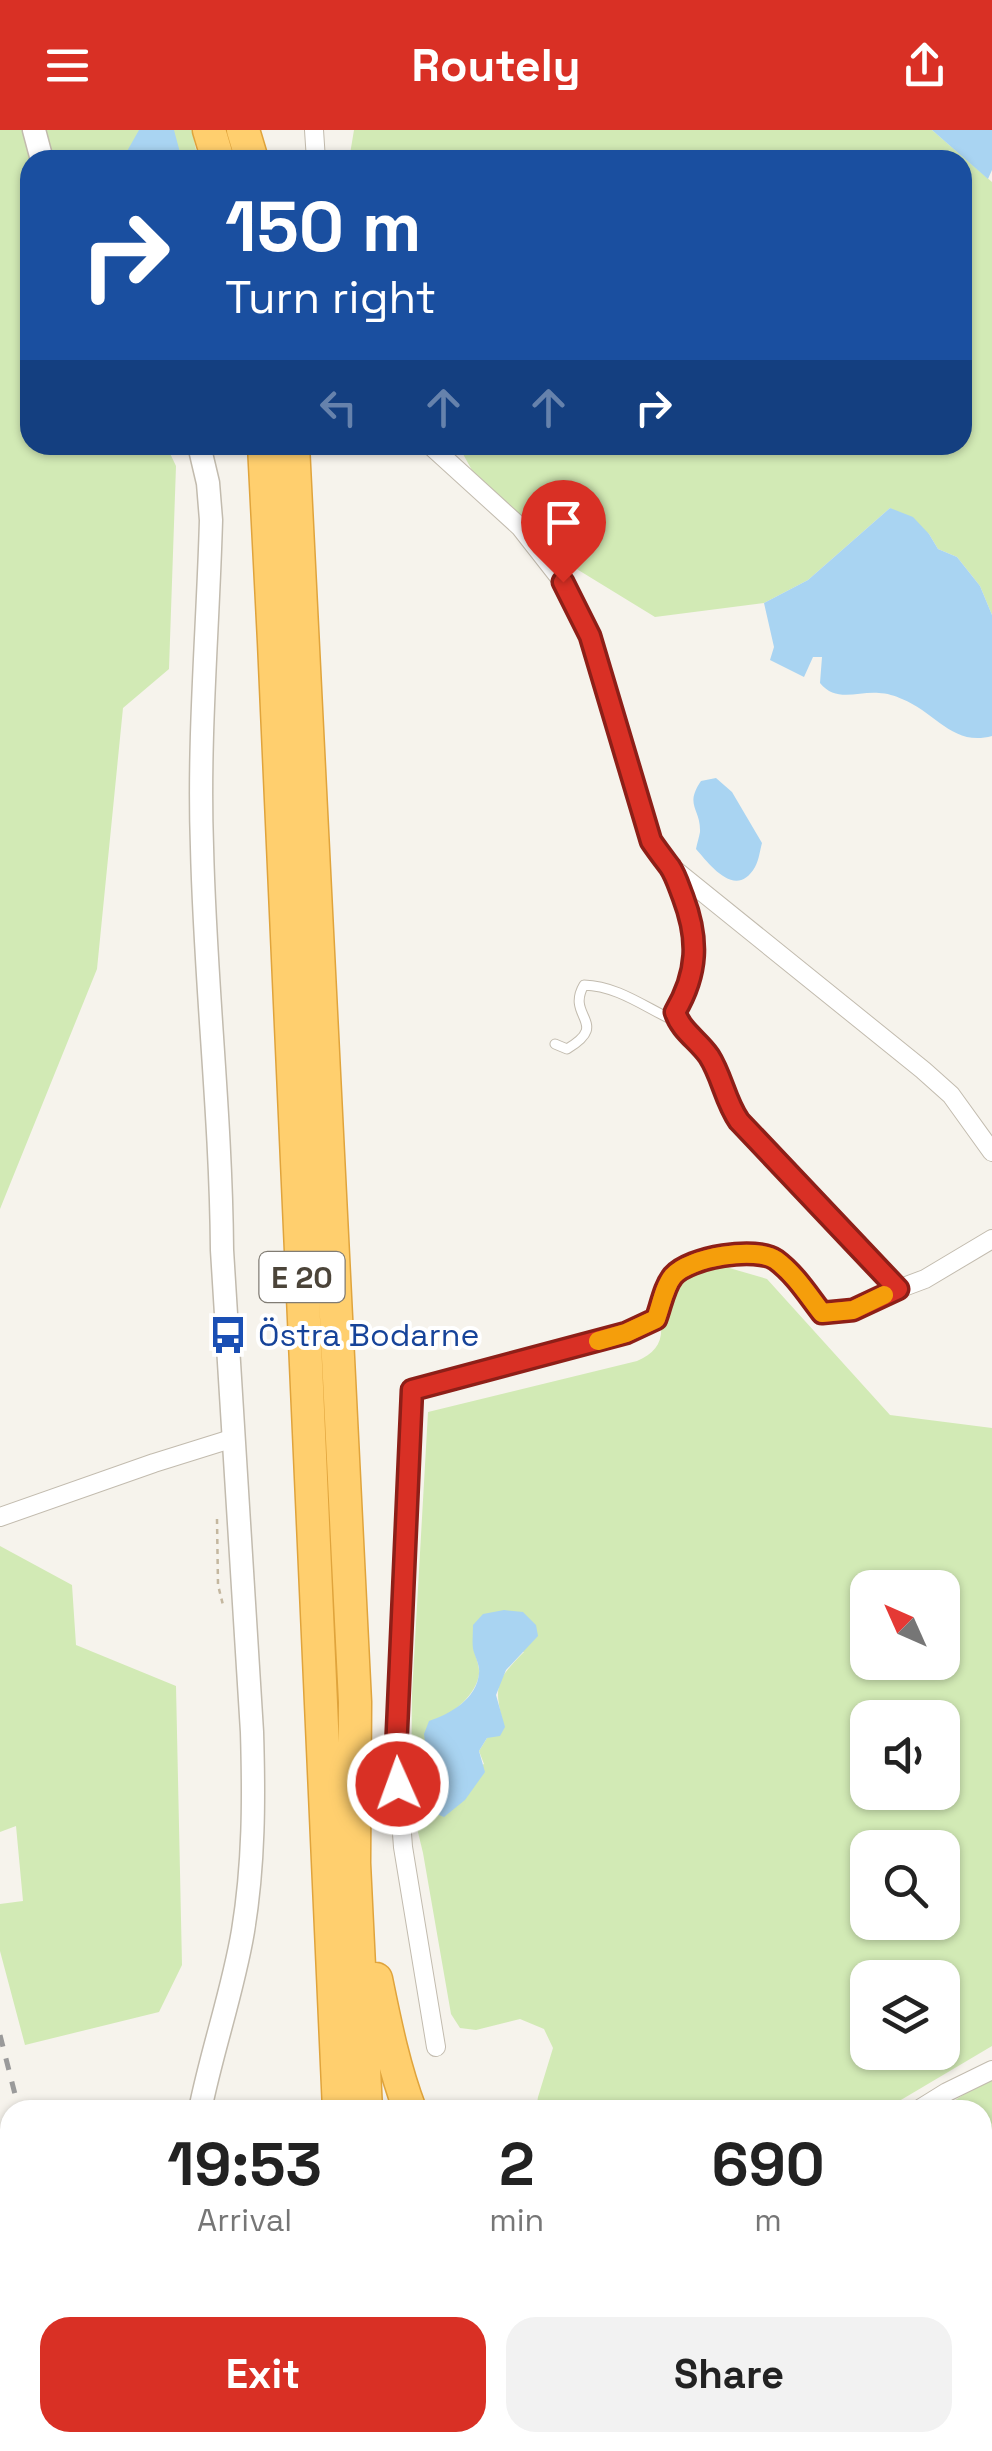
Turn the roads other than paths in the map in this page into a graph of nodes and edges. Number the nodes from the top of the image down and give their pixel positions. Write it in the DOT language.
graph roads {
  1 [pos="201,455"];
  2 [pos="265,455"];
  3 [pos="293,455"];
  4 [pos="441,455"];
  5 [pos="668,865"];
  6 [pos="679,1023"];
  7 [pos="555,1044"];
  8 [pos="992,1152"];
  9 [pos="992,1239"];
  10 [pos="898,1289"];
  11 [pos="234,1438"];
  12 [pos="0,1517"];
  13 [pos="354,1863"];
  14 [pos="436,2047"];
  15 [pos="992,2070"];
  16 [pos="202,2100"];
  17 [pos="339,2100"];
  18 [pos="366,2100"];
  19 [pos="406,2100"];
  20 [pos="934,2100"];
  1 -- 11 [label="street"];
  2 -- 17 [label="highway, E 20"];
  3 -- 13 [label="highway, E 20"];
  4 -- 5 [label="street"];
  5 -- 6 [label="lane"];
  5 -- 8 [label="street"];
  6 -- 7 [label="lane"];
  6 -- 10 [label="lane"];
  9 -- 10 [label="street"];
  10 -- 14 [label="street"];
  11 -- 12 [label="street"];
  11 -- 16 [label="street"];
  13 -- 18 [label="highway, E 20"];
  13 -- 19 [label="highway"];
  15 -- 20 [label="street"];
}
